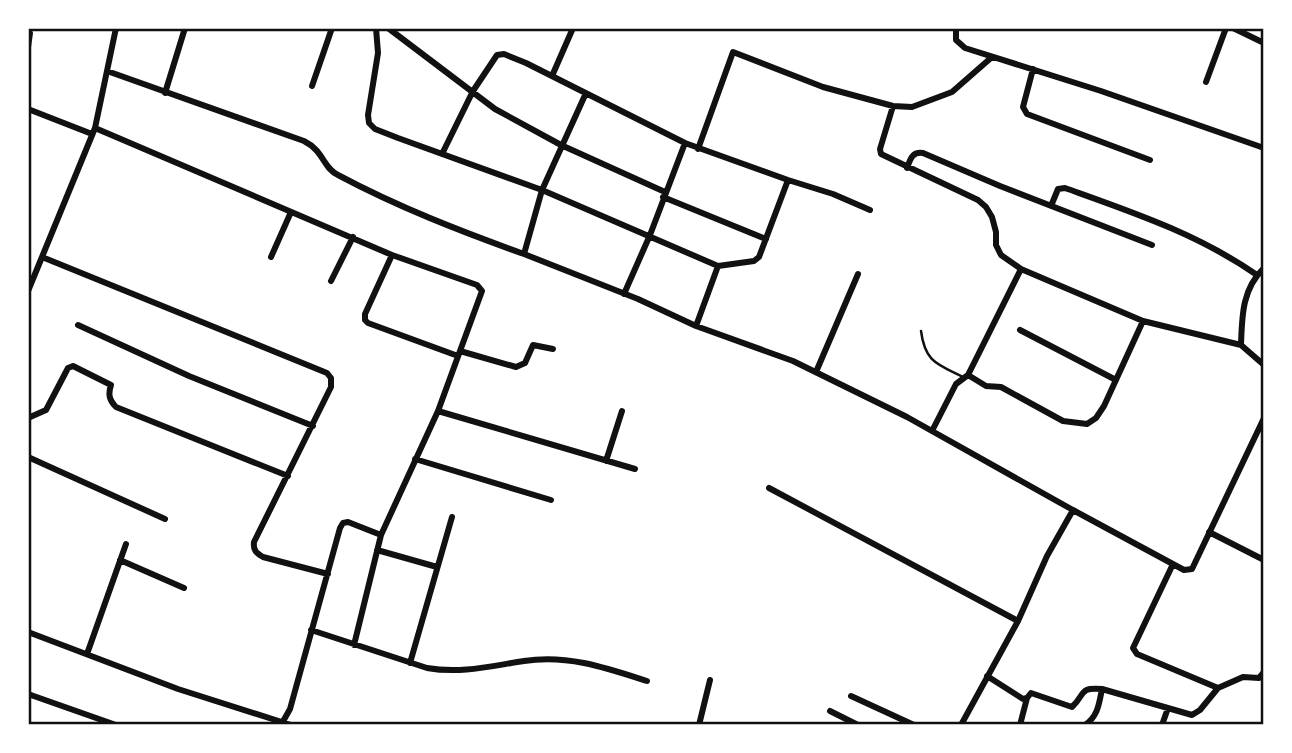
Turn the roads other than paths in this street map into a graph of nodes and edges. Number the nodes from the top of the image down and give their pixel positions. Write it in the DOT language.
graph roads {
  1 [pos="116,28"];
  2 [pos="185,28"];
  3 [pos="332,28"];
  4 [pos="376,28"];
  5 [pos="387,28"];
  6 [pos="573,28"];
  7 [pos="956,28"];
  8 [pos="1226,28"];
  9 [pos="1233,28"];
  10 [pos="28,30"];
  11 [pos="1264,43"];
  12 [pos="28,47"];
  13 [pos="992,57"];
  14 [pos="1033,69"];
  15 [pos="107,71"];
  16 [pos="552,76"];
  17 [pos="1206,82"];
  18 [pos="312,86"];
  19 [pos="473,91"];
  20 [pos="165,93"];
  21 [pos="586,93"];
  22 [pos="893,106"];
  23 [pos="28,109"];
  24 [pos="93,131"];
  25 [pos="685,143"];
  26 [pos="561,145"];
  27 [pos="1264,148"];
  28 [pos="698,149"];
  29 [pos="442,154"];
  30 [pos="1150,160"];
  31 [pos="907,168"];
  32 [pos="788,180"];
  33 [pos="542,190"];
  34 [pos="664,195"];
  35 [pos="1051,206"];
  36 [pos="870,210"];
  37 [pos="290,212"];
  38 [pos="650,235"];
  39 [pos="353,237"];
  40 [pos="766,239"];
  41 [pos="1152,245"];
  42 [pos="524,254"];
  43 [pos="392,255"];
  44 [pos="41,257"];
  45 [pos="271,257"];
  46 [pos="718,266"];
  47 [pos="1264,268"];
  48 [pos="1021,269"];
  49 [pos="858,274"];
  50 [pos="1256,275"];
  51 [pos="331,281"];
  52 [pos="28,291"];
  53 [pos="624,294"];
  54 [pos="1143,321"];
  55 [pos="78,325"];
  56 [pos="696,326"];
  57 [pos="1020,330"];
  58 [pos="921,331"];
  59 [pos="1241,345"];
  60 [pos="554,349"];
  61 [pos="459,353"];
  62 [pos="1264,365"];
  63 [pos="816,372"];
  64 [pos="965,376"];
  65 [pos="1116,380"];
  66 [pos="438,411"];
  67 [pos="622,411"];
  68 [pos="28,418"];
  69 [pos="1264,418"];
  70 [pos="313,426"];
  71 [pos="932,431"];
  72 [pos="28,457"];
  73 [pos="415,459"];
  74 [pos="606,461"];
  75 [pos="635,469"];
  76 [pos="288,477"];
  77 [pos="769,488"];
  78 [pos="551,500"];
  79 [pos="1073,510"];
  80 [pos="452,517"];
  81 [pos="165,519"];
  82 [pos="1209,532"];
  83 [pos="381,535"];
  84 [pos="126,544"];
  85 [pos="377,550"];
  86 [pos="120,560"];
  87 [pos="1264,560"];
  88 [pos="1173,564"];
  89 [pos="438,568"];
  90 [pos="328,574"];
  91 [pos="184,588"];
  92 [pos="1018,621"];
  93 [pos="311,631"];
  94 [pos="28,632"];
  95 [pos="354,645"];
  96 [pos="87,654"];
  97 [pos="410,663"];
  98 [pos="1264,671"];
  99 [pos="987,676"];
  100 [pos="710,680"];
  101 [pos="647,681"];
  102 [pos="1218,688"];
  103 [pos="1102,689"];
  104 [pos="28,694"];
  105 [pos="851,696"];
  106 [pos="1027,698"];
  107 [pos="1168,708"];
  108 [pos="830,711"];
  109 [pos="282,724"];
  110 [pos="117,725"];
  111 [pos="291,725"];
  112 [pos="699,725"];
  113 [pos="858,725"];
  114 [pos="914,725"];
  115 [pos="961,725"];
  116 [pos="1020,725"];
  117 [pos="1086,725"];
  118 [pos="1162,725"];
  1 -- 15 [label="street"];
  2 -- 20 [label="street"];
  3 -- 18 [label="street"];
  4 -- 29 [label="street"];
  5 -- 19 [label="street"];
  6 -- 16 [label="street"];
  7 -- 13 [label="street"];
  8 -- 17 [label="street"];
  9 -- 11 [label="street"];
  10 -- 12 [label="street"];
  13 -- 14 [label="street"];
  13 -- 22 [label="street"];
  14 -- 27 [label="street"];
  14 -- 30 [label="street"];
  15 -- 20 [label="street"];
  15 -- 24 [label="street"];
  16 -- 19 [label="street"];
  16 -- 21 [label="street"];
  19 -- 26 [label="street"];
  19 -- 29 [label="street"];
  20 -- 42 [label="street"];
  21 -- 25 [label="street"];
  21 -- 26 [label="street"];
  22 -- 28 [label="street"];
  22 -- 31 [label="street"];
  23 -- 24 [label="street"];
  24 -- 37 [label="street"];
  24 -- 44 [label="street"];
  25 -- 28 [label="street"];
  25 -- 34 [label="street"];
  26 -- 33 [label="street"];
  26 -- 34 [label="street"];
  28 -- 32 [label="street"];
  29 -- 33 [label="street"];
  31 -- 35 [label="street"];
  31 -- 48 [label="street"];
  32 -- 36 [label="street"];
  32 -- 40 [label="street"];
  33 -- 38 [label="street"];
  33 -- 42 [label="street"];
  34 -- 38 [label="street"];
  34 -- 40 [label="street"];
  35 -- 41 [label="street"];
  35 -- 50 [label="street"];
  37 -- 39 [label="street"];
  37 -- 45 [label="street"];
  38 -- 46 [label="street"];
  38 -- 53 [label="street"];
  39 -- 43 [label="street"];
  39 -- 51 [label="street"];
  40 -- 46 [label="street"];
  42 -- 53 [label="street"];
  43 -- 61 [label="street"];
  43 -- 61 [label="street"];
  44 -- 52 [label="street"];
  44 -- 70 [label="street"];
  46 -- 56 [label="street"];
  47 -- 50 [label="street"];
  48 -- 54 [label="street"];
  48 -- 64 [label="street"];
  49 -- 63 [label="street"];
  50 -- 59 [label="street"];
  53 -- 56 [label="street"];
  54 -- 59 [label="street"];
  54 -- 65 [label="street"];
  55 -- 70 [label="street"];
  56 -- 63 [label="street"];
  57 -- 65 [label="street"];
  58 -- 64 [label="lane"];
  59 -- 62 [label="street"];
  60 -- 61 [label="street"];
  61 -- 66 [label="street"];
  63 -- 71 [label="street"];
  64 -- 65 [label="street"];
  64 -- 71 [label="street"];
  66 -- 73 [label="street"];
  66 -- 74 [label="street"];
  67 -- 74 [label="street"];
  68 -- 76 [label="street"];
  69 -- 82 [label="street"];
  70 -- 76 [label="street"];
  71 -- 79 [label="street"];
  72 -- 81 [label="street"];
  73 -- 78 [label="street"];
  73 -- 83 [label="street"];
  74 -- 75 [label="street"];
  76 -- 90 [label="street"];
  77 -- 92 [label="street"];
  79 -- 88 [label="street"];
  79 -- 92 [label="street"];
  80 -- 89 [label="street"];
  82 -- 87 [label="street"];
  82 -- 88 [label="street"];
  83 -- 85 [label="street"];
  83 -- 90 [label="street"];
  84 -- 86 [label="street"];
  85 -- 89 [label="street"];
  85 -- 95 [label="street"];
  86 -- 91 [label="street"];
  86 -- 96 [label="street"];
  88 -- 102 [label="street"];
  89 -- 97 [label="street"];
  90 -- 93 [label="street"];
  92 -- 99 [label="street"];
  93 -- 95 [label="street"];
  93 -- 109 [label="street"];
  94 -- 96 [label="street"];
  95 -- 97 [label="street"];
  96 -- 109 [label="street"];
  97 -- 101 [label="street"];
  98 -- 102 [label="street"];
  99 -- 106 [label="street"];
  99 -- 115 [label="street"];
  100 -- 112 [label="street"];
  102 -- 107 [label="street"];
  103 -- 106 [label="street"];
  103 -- 107 [label="street"];
  103 -- 117 [label="street"];
  104 -- 110 [label="street"];
  105 -- 114 [label="street"];
  106 -- 116 [label="street"];
  107 -- 118 [label="street"];
  108 -- 113 [label="street"];
  109 -- 111 [label="street"];
}
